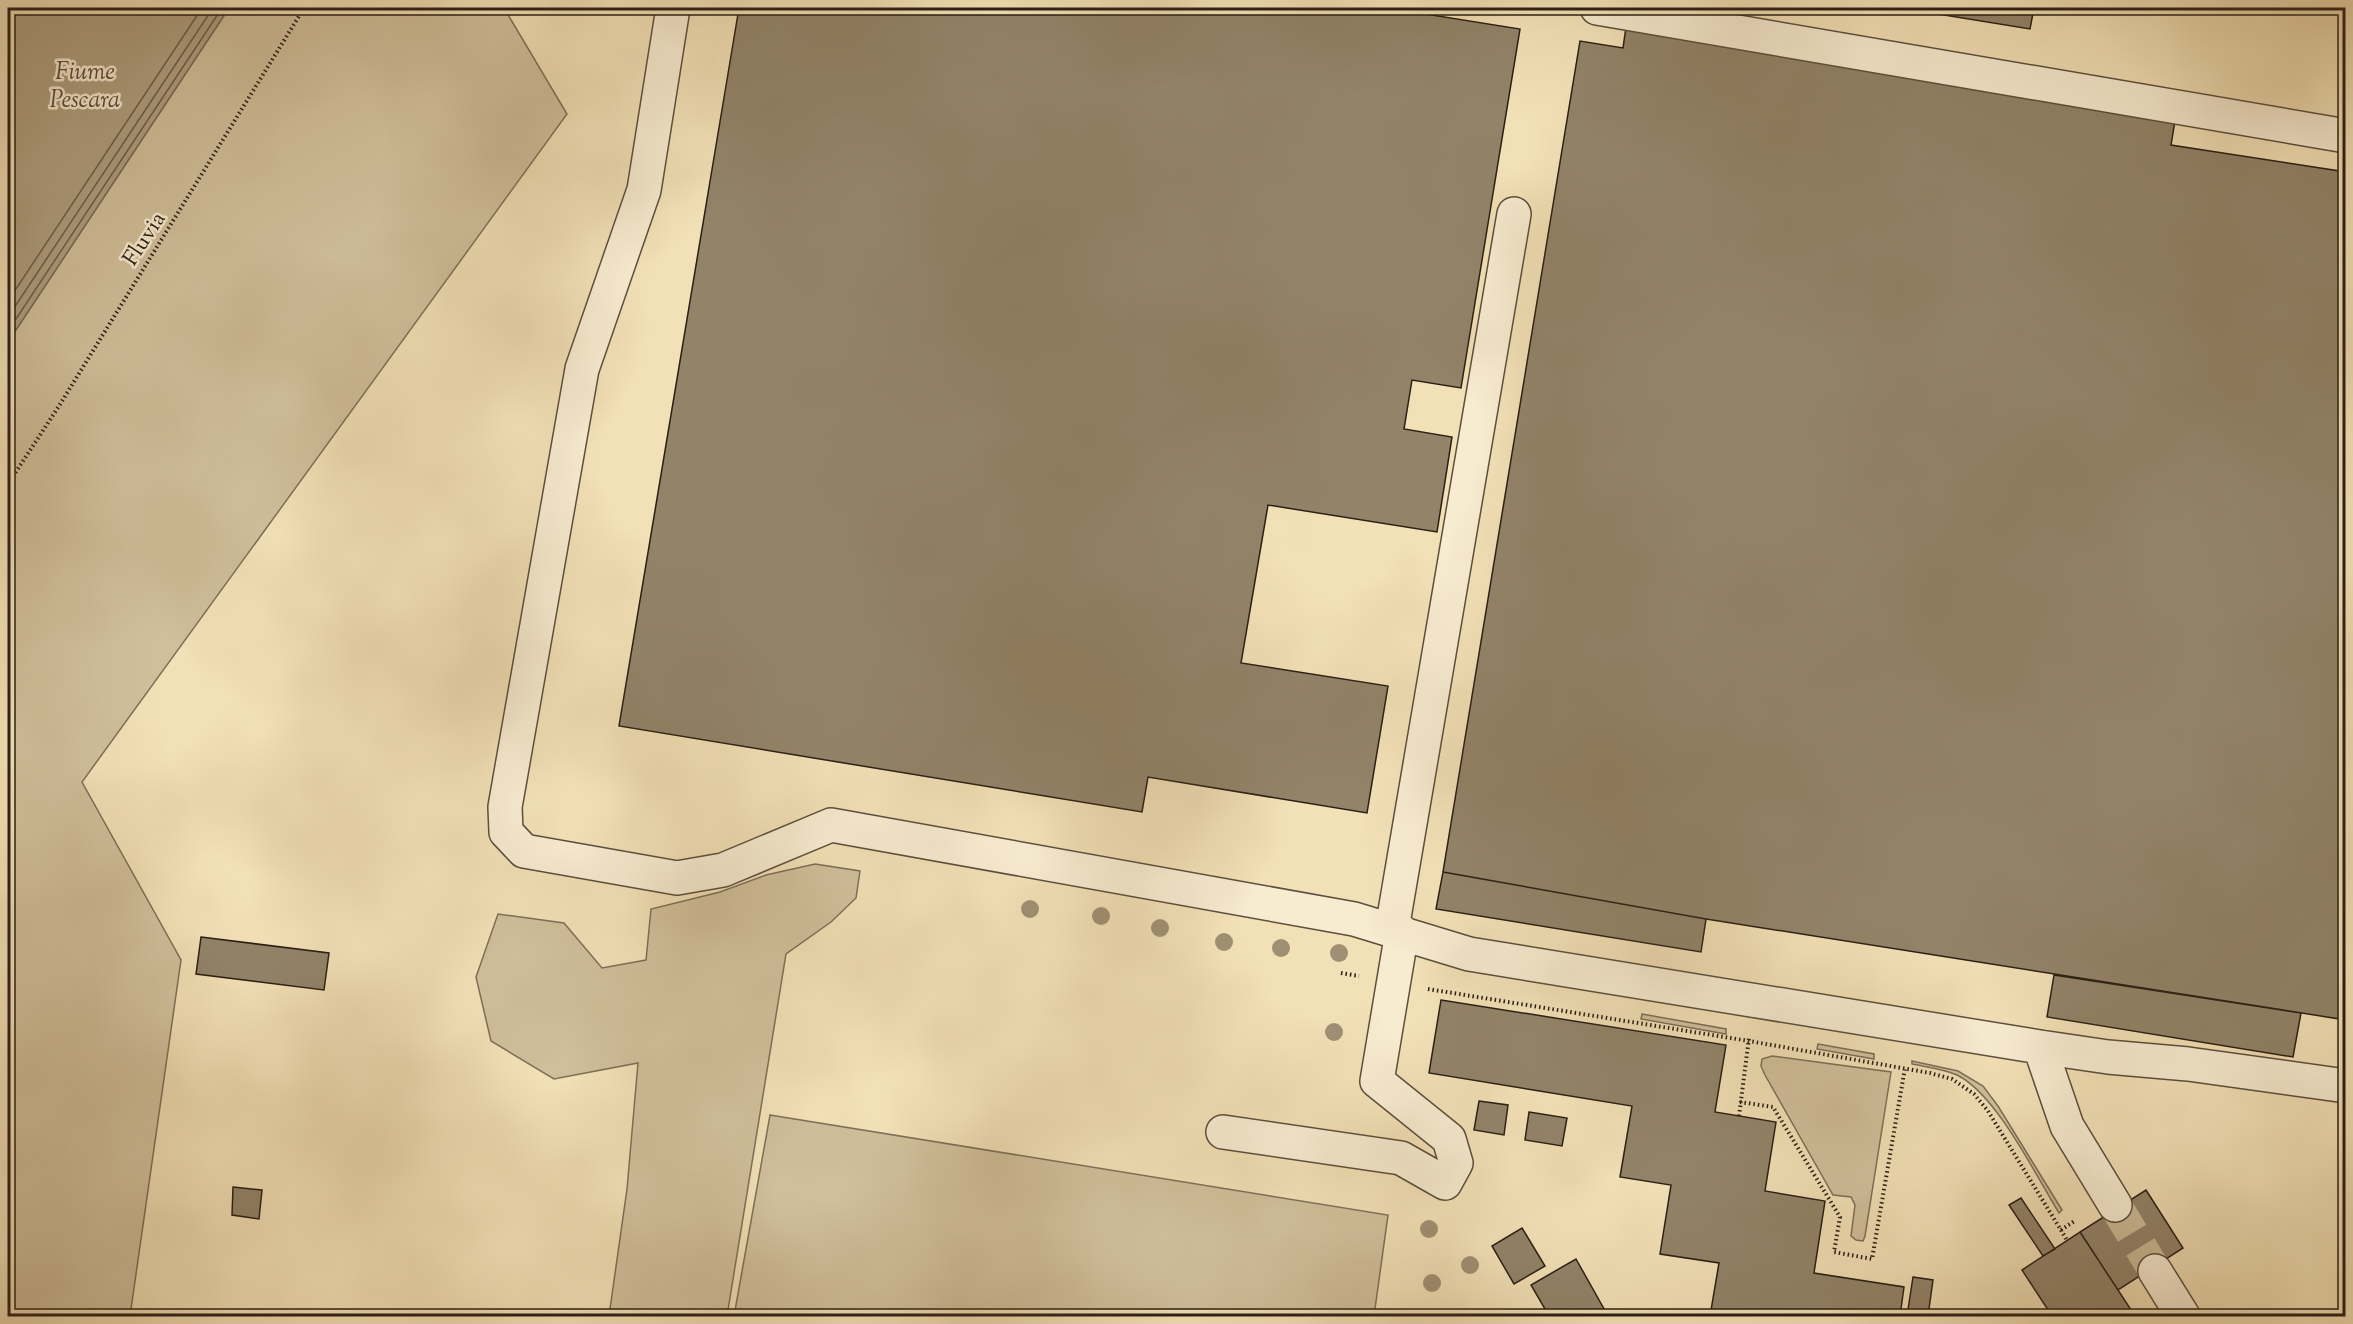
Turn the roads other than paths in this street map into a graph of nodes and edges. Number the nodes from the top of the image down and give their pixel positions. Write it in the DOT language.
graph roads {
  1 [pos="673,8"];
  2 [pos="1597,8"];
  3 [pos="2346,136"];
  4 [pos="1514,214"];
  5 [pos="1397,931"];
  6 [pos="2040,1047"];
  7 [pos="2346,1086"];
  8 [pos="1223,1132"];
  9 [pos="2115,1205"];
  10 [pos="2156,1271"];
  11 [pos="2183,1317"];
  1 -- 5 [label="lane"];
  2 -- 3 [label="lane"];
  4 -- 5 [label="lane"];
  5 -- 6 [label="lane"];
  5 -- 8 [label="lane"];
  6 -- 7 [label="lane"];
  6 -- 9 [label="lane"];
  10 -- 11 [label="lane"];
}
